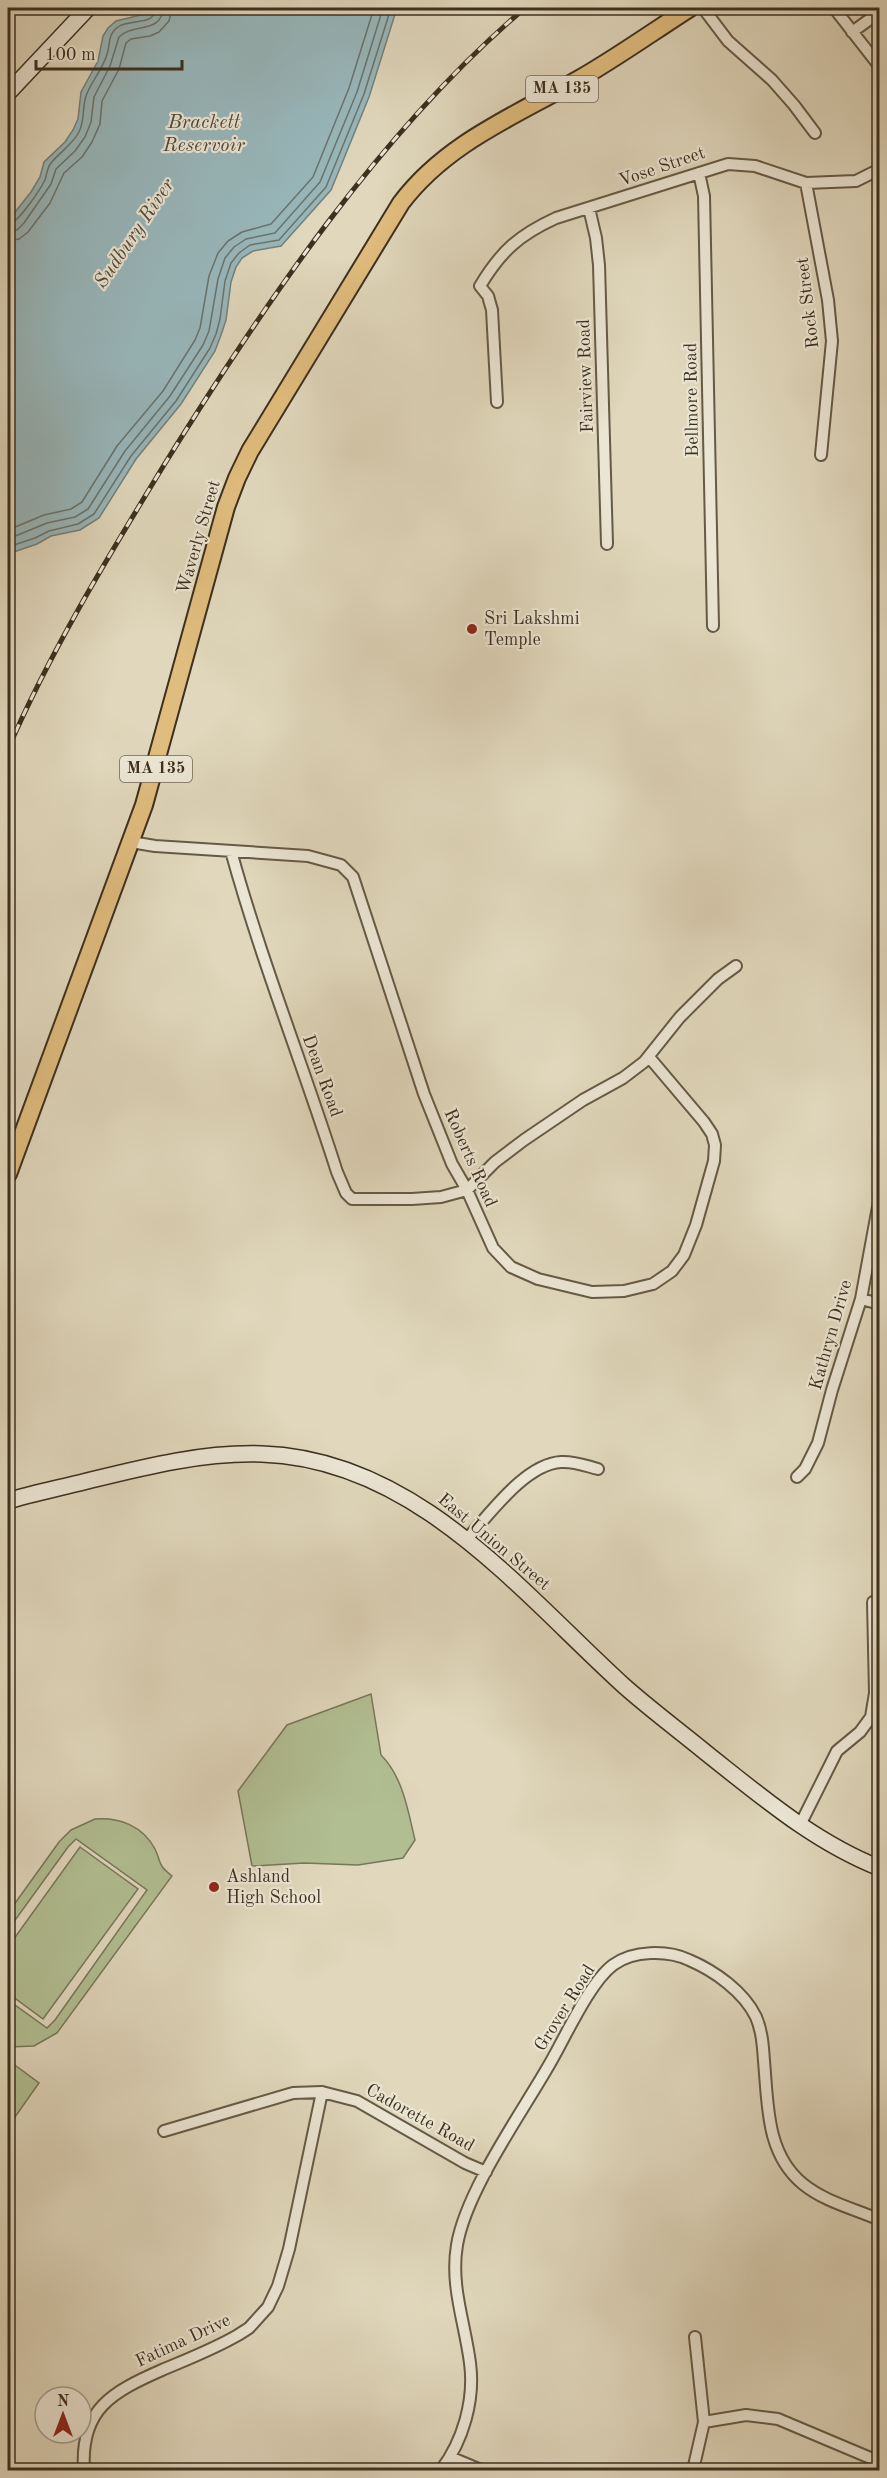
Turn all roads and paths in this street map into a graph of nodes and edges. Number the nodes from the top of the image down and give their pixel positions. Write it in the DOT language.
graph roads {
  1 [pos="88,8"];
  2 [pos="690,8"];
  3 [pos="702,8"];
  4 [pos="834,8"];
  5 [pos="879,12"];
  6 [pos="852,32"];
  7 [pos="879,67"];
  8 [pos="8,93"];
  9 [pos="815,133"];
  10 [pos="879,169"];
  11 [pos="699,173"];
  12 [pos="806,183"];
  13 [pos="589,208"];
  14 [pos="497,402"];
  15 [pos="821,455"];
  16 [pos="607,544"];
  17 [pos="713,626"];
  18 [pos="131,842"];
  19 [pos="231,851"];
  20 [pos="736,966"];
  21 [pos="649,1057"];
  22 [pos="8,1174"];
  23 [pos="467,1190"];
  24 [pos="879,1196"];
  25 [pos="861,1299"];
  26 [pos="879,1304"];
  27 [pos="598,1469"];
  28 [pos="797,1477"];
  29 [pos="8,1502"];
  30 [pos="466,1540"];
  31 [pos="873,1602"];
  32 [pos="800,1825"];
  33 [pos="879,1868"];
  34 [pos="322,2092"];
  35 [pos="164,2131"];
  36 [pos="486,2172"];
  37 [pos="879,2220"];
  38 [pos="695,2337"];
  39 [pos="704,2422"];
  40 [pos="450,2457"];
  41 [pos="879,2462"];
  42 [pos="84,2470"];
  43 [pos="441,2470"];
  44 [pos="481,2470"];
  45 [pos="693,2470"];
  1 -- 8 [label="street"];
  2 -- 18 [label="main road, Waverly Street / MA 135"];
  3 -- 9 [label="street"];
  4 -- 6 [label="street"];
  5 -- 6 [label="street"];
  6 -- 7 [label="street"];
  10 -- 12 [label="street, Vose Street"];
  11 -- 12 [label="street, Vose Street"];
  11 -- 13 [label="street, Vose Street"];
  11 -- 17 [label="street, Bellmore Road"];
  12 -- 15 [label="street, Rock Street"];
  13 -- 14 [label="street, Vose Street"];
  13 -- 16 [label="street, Fairview Road"];
  18 -- 19 [label="street, Roberts Road"];
  18 -- 22 [label="main road, Waverly Street / MA 135"];
  19 -- 23 [label="street, Roberts Road"];
  19 -- 23 [label="street, Dean Road"];
  20 -- 21 [label="street"];
  21 -- 23 [label="street"];
  21 -- 23 [label="street, Roberts Road"];
  24 -- 25 [label="street, Kathryn Drive"];
  25 -- 26 [label="street"];
  25 -- 28 [label="street, Kathryn Drive"];
  27 -- 30 [label="street"];
  29 -- 30 [label="street, East Union Street"];
  30 -- 32 [label="street, East Union Street"];
  31 -- 32 [label="street"];
  32 -- 33 [label="street, East Union Street"];
  34 -- 35 [label="street, Cadorette Road"];
  34 -- 36 [label="street, Cadorette Road"];
  34 -- 42 [label="street, Fatima Drive"];
  36 -- 37 [label="street, Grover Road"];
  36 -- 40 [label="street, Grover Road"];
  38 -- 39 [label="street"];
  39 -- 41 [label="street"];
  39 -- 45 [label="street"];
  40 -- 43 [label="street, Grover Road"];
  40 -- 44 [label="street"];
}
